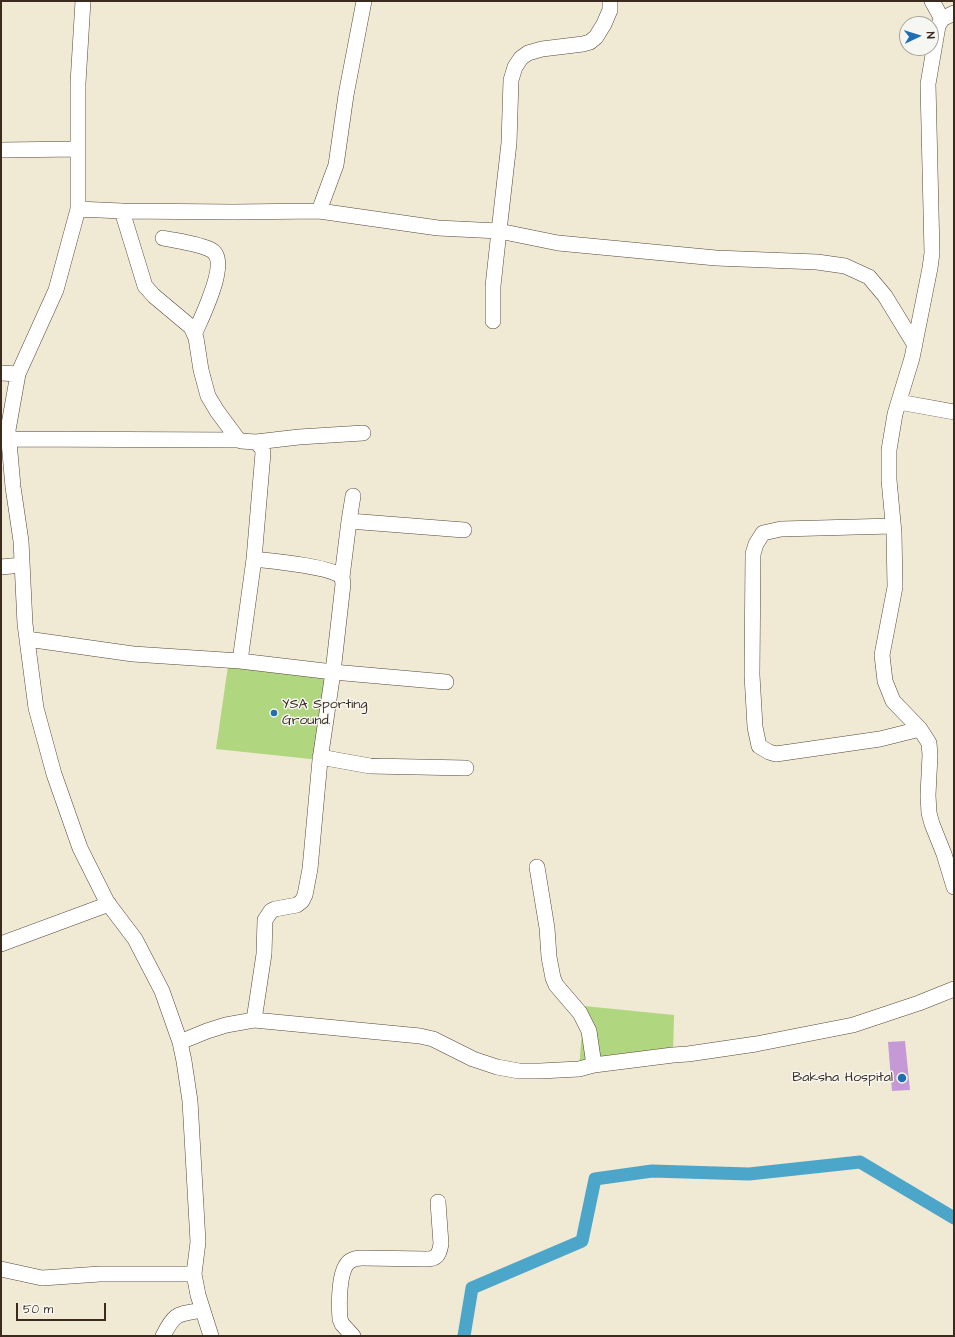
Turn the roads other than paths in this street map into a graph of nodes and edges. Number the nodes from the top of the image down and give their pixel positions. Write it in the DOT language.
graph roads {
  1 [pos="83,1"];
  2 [pos="364,1"];
  3 [pos="610,1"];
  4 [pos="932,1"];
  5 [pos="948,16"];
  6 [pos="78,149"];
  7 [pos="1,150"];
  8 [pos="78,209"];
  9 [pos="122,211"];
  10 [pos="319,211"];
  11 [pos="498,237"];
  12 [pos="163,238"];
  13 [pos="493,320"];
  14 [pos="195,333"];
  15 [pos="915,345"];
  16 [pos="1,373"];
  17 [pos="18,374"];
  18 [pos="899,402"];
  19 [pos="954,412"];
  20 [pos="364,432"];
  21 [pos="238,440"];
  22 [pos="6,442"];
  23 [pos="256,442"];
  24 [pos="353,496"];
  25 [pos="349,521"];
  26 [pos="893,526"];
  27 [pos="464,530"];
  28 [pos="254,558"];
  29 [pos="22,565"];
  30 [pos="1,567"];
  31 [pos="342,577"];
  32 [pos="27,639"];
  33 [pos="240,660"];
  34 [pos="333,672"];
  35 [pos="446,682"];
  36 [pos="920,729"];
  37 [pos="320,757"];
  38 [pos="466,768"];
  39 [pos="537,867"];
  40 [pos="954,887"];
  41 [pos="109,904"];
  42 [pos="1,944"];
  43 [pos="954,989"];
  44 [pos="254,1020"];
  45 [pos="180,1042"];
  46 [pos="594,1065"];
  47 [pos="438,1202"];
  48 [pos="1,1269"];
  49 [pos="194,1274"];
  50 [pos="202,1310"];
  51 [pos="163,1336"];
  52 [pos="211,1336"];
  53 [pos="353,1336"];
  1 -- 6 [label="street"];
  2 -- 10 [label="street"];
  3 -- 11 [label="street"];
  4 -- 5 [label="street"];
  5 -- 15 [label="street"];
  6 -- 7 [label="street"];
  6 -- 8 [label="street"];
  8 -- 9 [label="street"];
  8 -- 17 [label="street"];
  9 -- 10 [label="street"];
  9 -- 14 [label="street"];
  10 -- 11 [label="street"];
  11 -- 13 [label="street"];
  11 -- 15 [label="street"];
  12 -- 14 [label="street"];
  14 -- 21 [label="street"];
  15 -- 18 [label="street"];
  16 -- 17 [label="street"];
  17 -- 22 [label="street"];
  18 -- 19 [label="street"];
  18 -- 26 [label="street"];
  20 -- 23 [label="street"];
  21 -- 22 [label="street"];
  21 -- 23 [label="street"];
  22 -- 29 [label="street"];
  23 -- 28 [label="street"];
  24 -- 25 [label="street"];
  25 -- 27 [label="street"];
  25 -- 31 [label="street"];
  26 -- 36 [label="street"];
  26 -- 36 [label="street"];
  28 -- 31 [label="street"];
  28 -- 33 [label="street"];
  29 -- 30 [label="street"];
  29 -- 32 [label="street"];
  31 -- 34 [label="street"];
  32 -- 33 [label="street"];
  32 -- 41 [label="street"];
  33 -- 34 [label="street"];
  34 -- 35 [label="street"];
  34 -- 37 [label="street"];
  36 -- 40 [label="street"];
  37 -- 38 [label="street"];
  37 -- 44 [label="street"];
  39 -- 46 [label="street"];
  41 -- 42 [label="street"];
  41 -- 45 [label="street"];
  43 -- 46 [label="street"];
  44 -- 45 [label="street"];
  44 -- 46 [label="street"];
  45 -- 49 [label="street"];
  47 -- 53 [label="street"];
  48 -- 49 [label="street"];
  49 -- 50 [label="street"];
  50 -- 51 [label="street"];
  50 -- 52 [label="street"];
}
